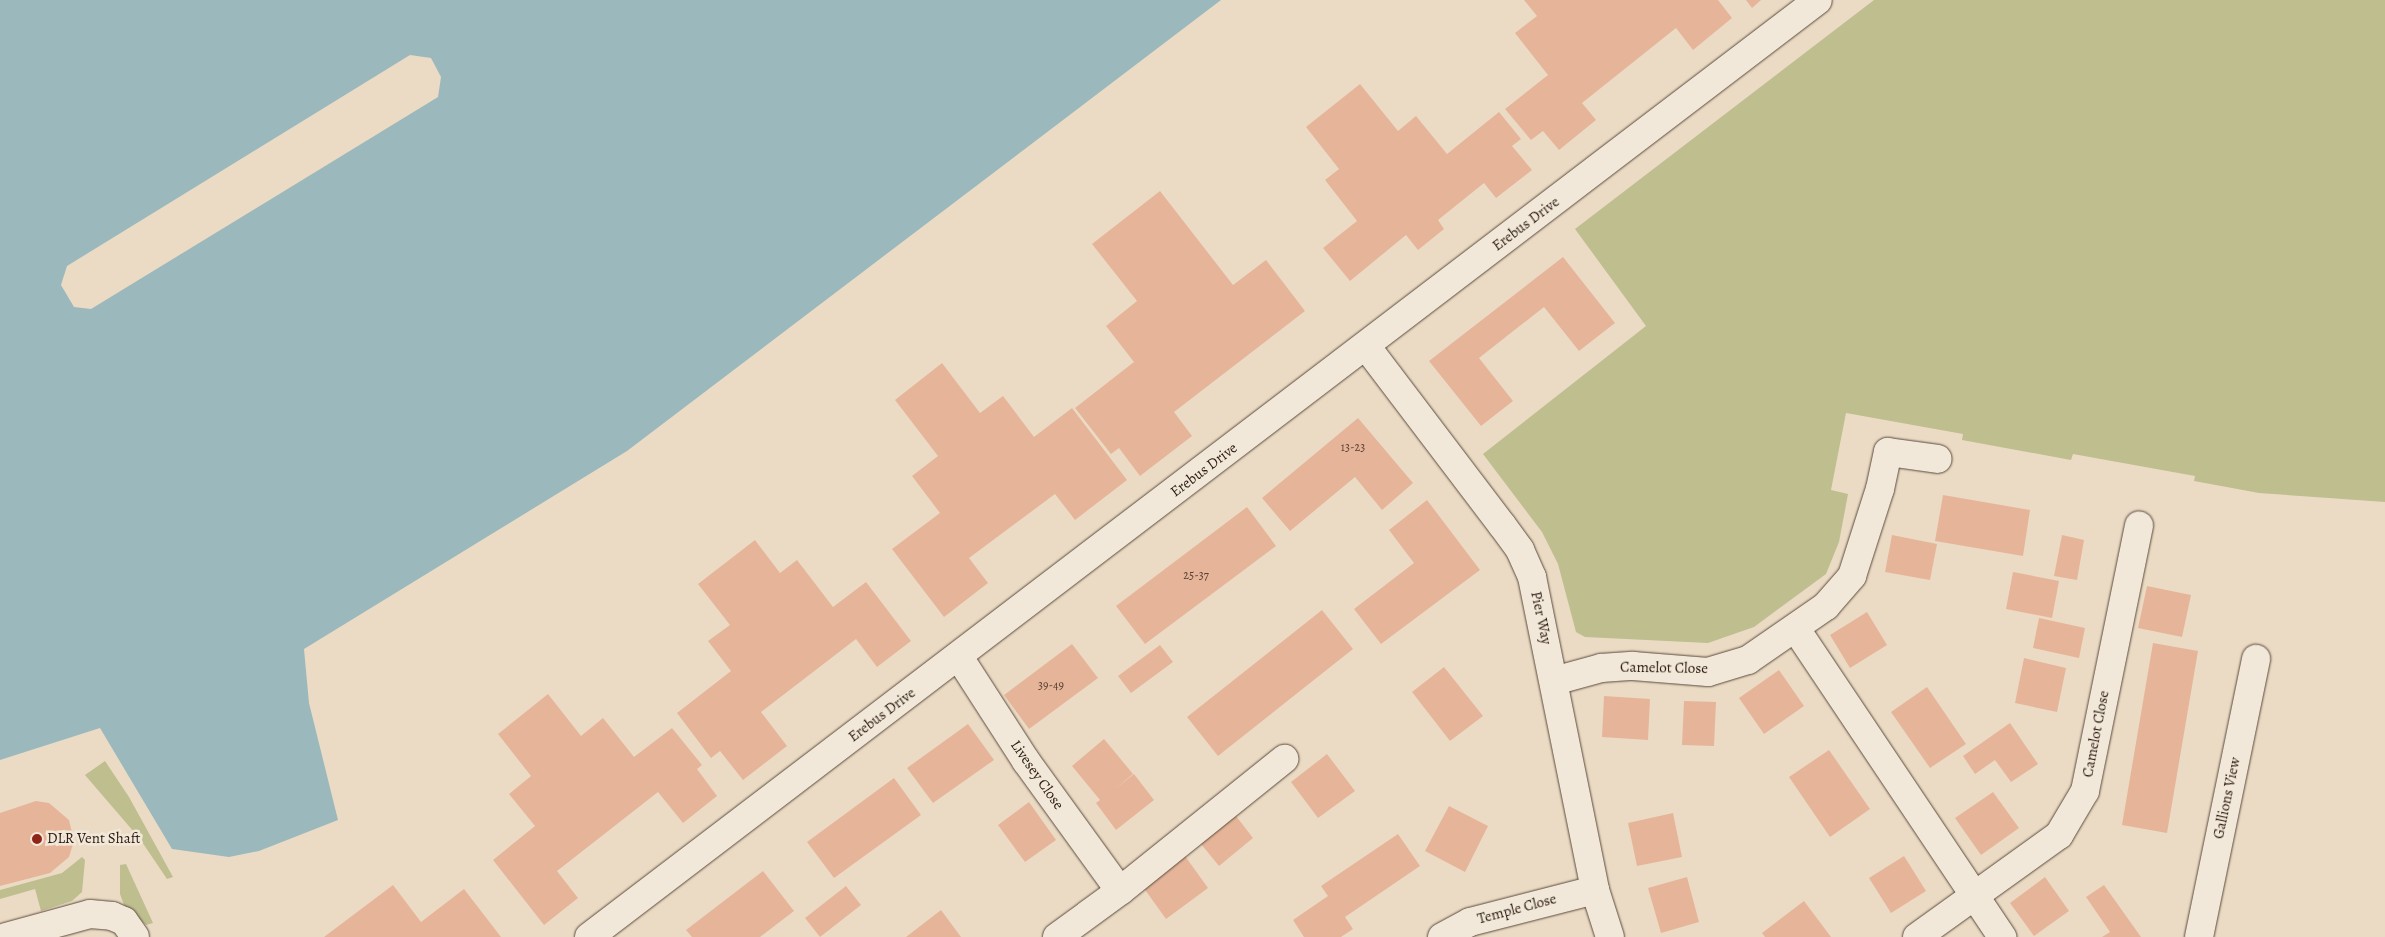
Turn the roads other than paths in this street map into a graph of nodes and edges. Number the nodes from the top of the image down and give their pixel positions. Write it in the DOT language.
graph roads {
  1 [pos="1818,0"];
  2 [pos="1366,346"];
  3 [pos="1938,460"];
  4 [pos="2138,525"];
  5 [pos="1796,629"];
  6 [pos="959,657"];
  7 [pos="2256,659"];
  8 [pos="1554,680"];
  9 [pos="1284,759"];
  10 [pos="1595,890"];
  11 [pos="1120,891"];
  12 [pos="1975,897"];
  13 [pos="6,937"];
  14 [pos="135,937"];
  15 [pos="589,937"];
  16 [pos="1057,937"];
  17 [pos="1442,937"];
  18 [pos="1610,937"];
  19 [pos="1917,937"];
  20 [pos="2002,937"];
  21 [pos="2199,937"];
  1 -- 2 [label="street, Erebus Drive"];
  2 -- 6 [label="street, Erebus Drive"];
  2 -- 8 [label="street, Pier Way"];
  3 -- 5 [label="street, Camelot Close"];
  4 -- 12 [label="street, Camelot Close"];
  5 -- 8 [label="street, Camelot Close"];
  5 -- 12 [label="street"];
  6 -- 11 [label="street, Livesey Close"];
  6 -- 15 [label="street, Erebus Drive"];
  7 -- 21 [label="street, Gallions View"];
  8 -- 10 [label="street, Pier Way"];
  9 -- 11 [label="street"];
  10 -- 17 [label="street, Temple Close"];
  10 -- 18 [label="street, Pier Way"];
  11 -- 16 [label="street"];
  12 -- 19 [label="street, Camelot Close"];
  12 -- 20 [label="street"];
  13 -- 14 [label="street"];
}
